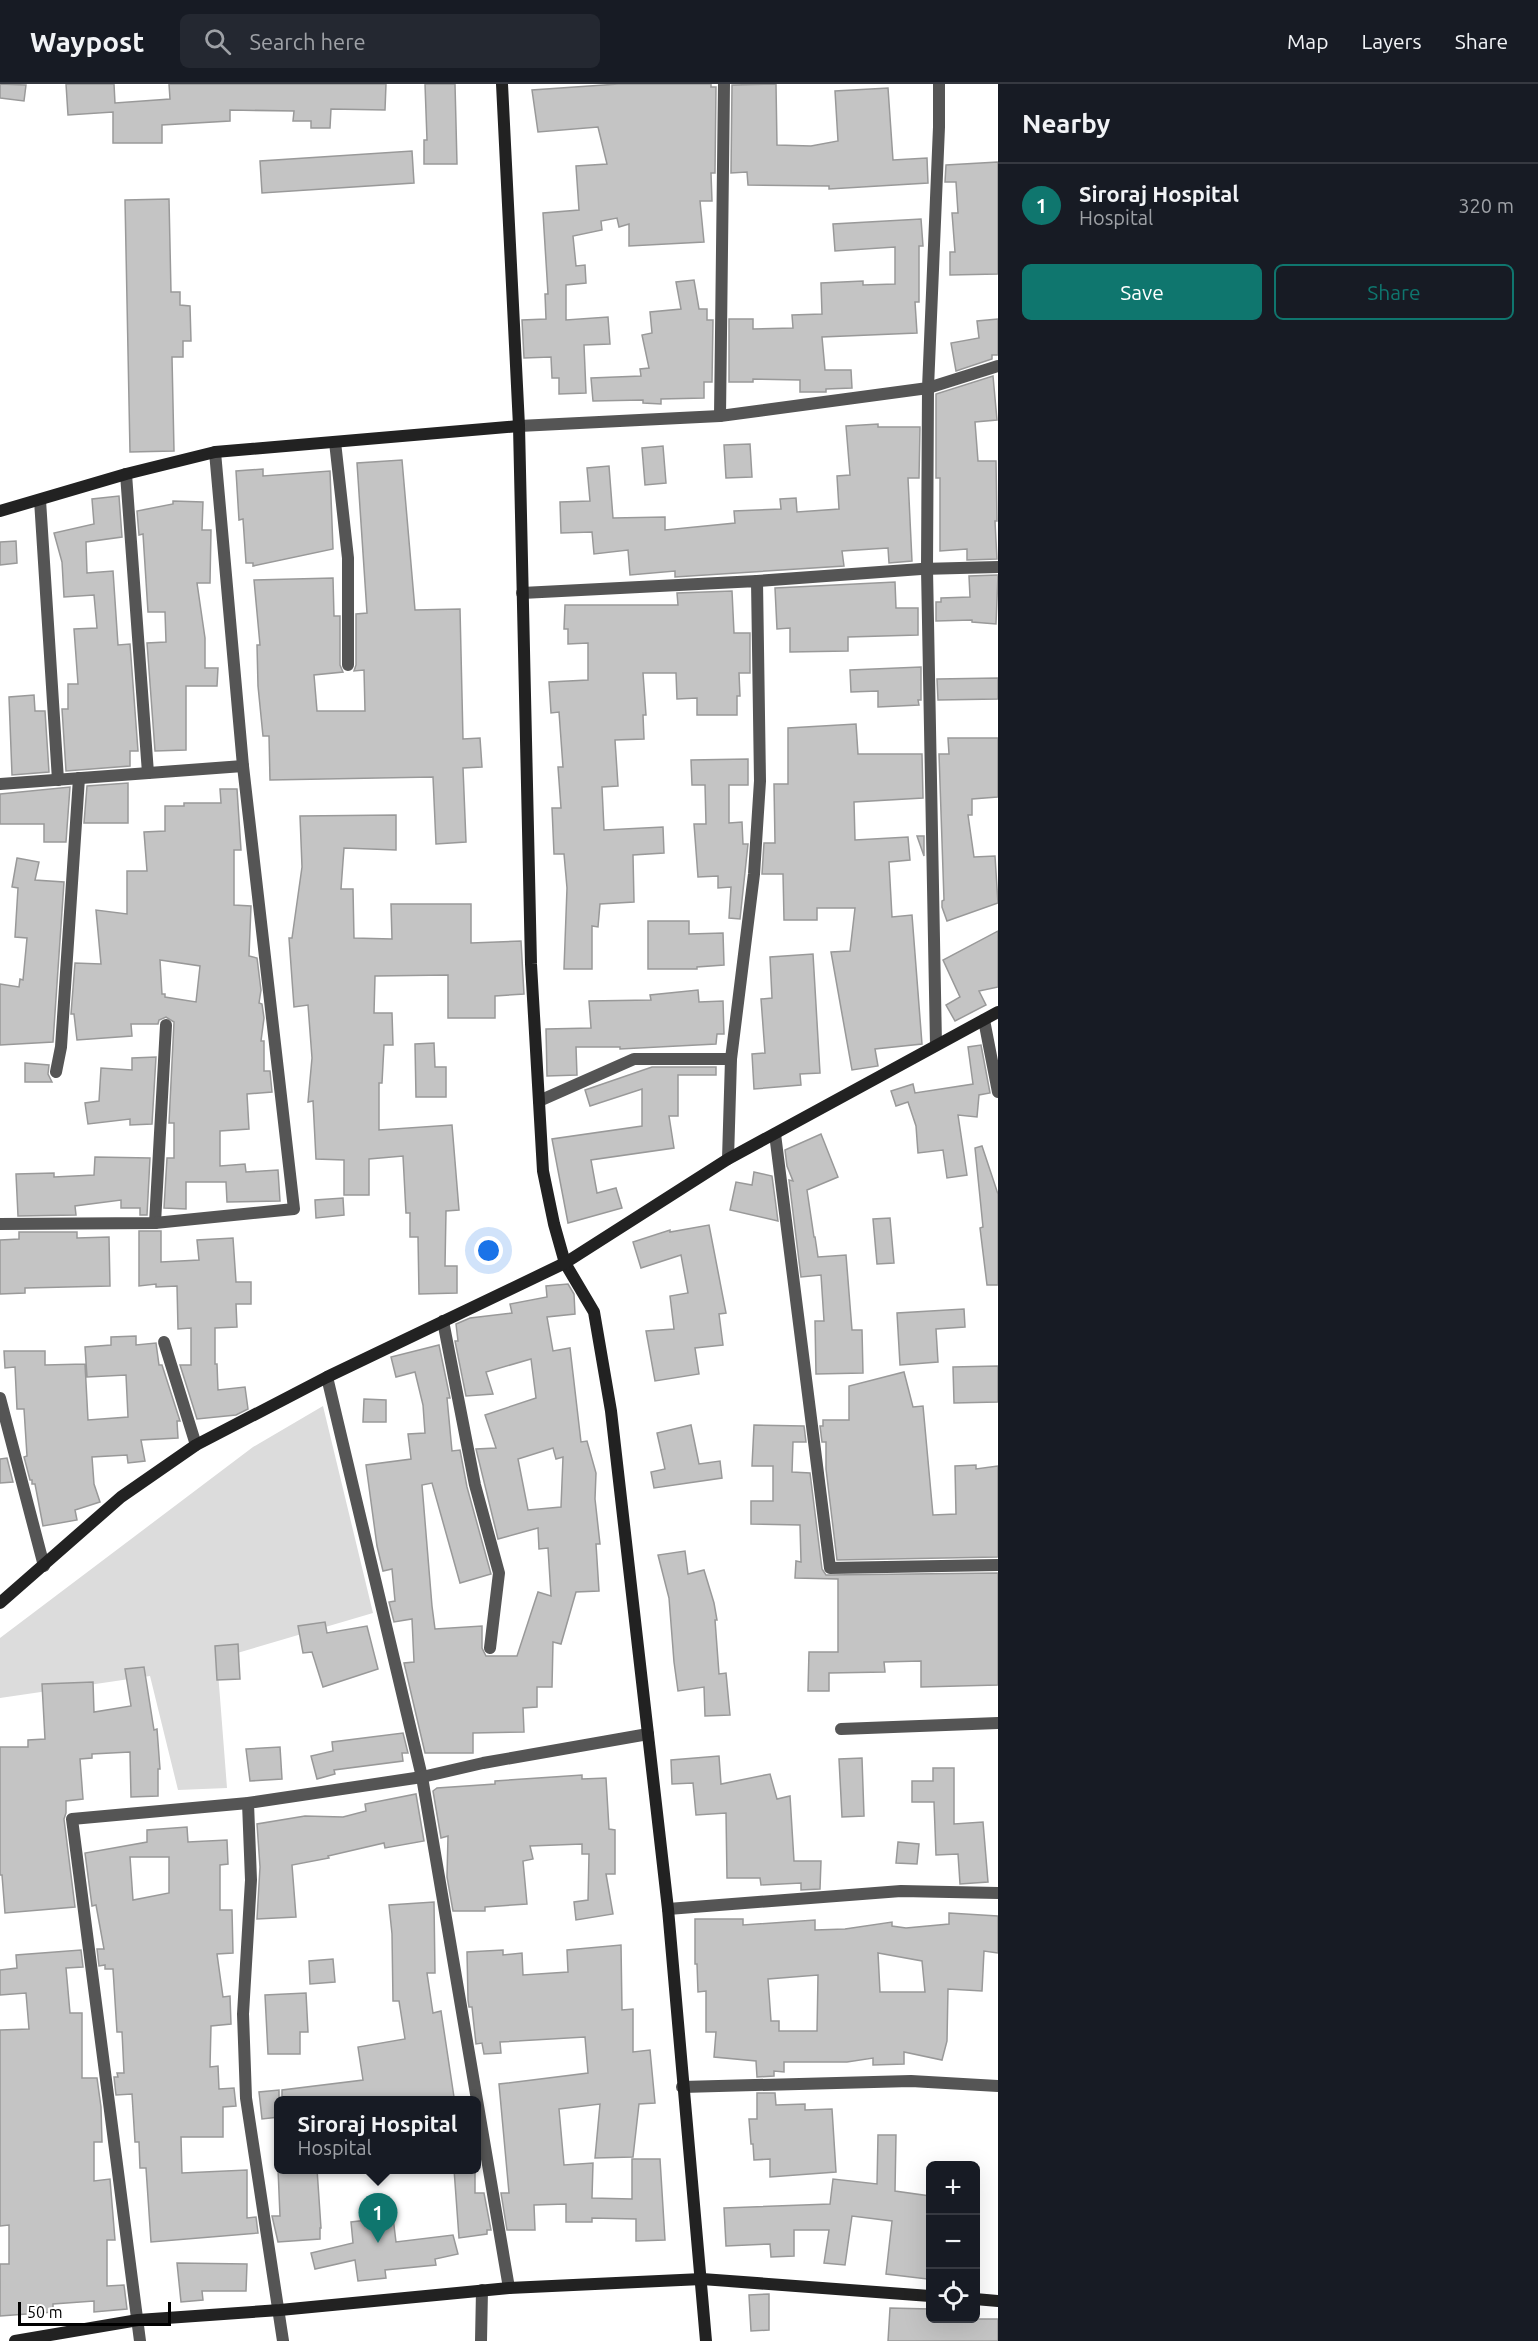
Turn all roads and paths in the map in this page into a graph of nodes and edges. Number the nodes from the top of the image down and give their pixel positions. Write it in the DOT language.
graph roads {
  1 [pos="502,84"];
  2 [pos="724,84"];
  3 [pos="939,84"];
  4 [pos="998,366"];
  5 [pos="928,388"];
  6 [pos="720,416"];
  7 [pos="519,426"];
  8 [pos="335,442"];
  9 [pos="215,452"];
  10 [pos="126,474"];
  11 [pos="40,500"];
  12 [pos="0,511"];
  13 [pos="998,567"];
  14 [pos="927,569"];
  15 [pos="757,581"];
  16 [pos="522,593"];
  17 [pos="348,665"];
  18 [pos="243,766"];
  19 [pos="148,773"];
  20 [pos="79,778"];
  21 [pos="58,780"];
  22 [pos="0,784"];
  23 [pos="998,1012"];
  24 [pos="984,1020"];
  25 [pos="166,1025"];
  26 [pos="936,1046"];
  27 [pos="731,1059"];
  28 [pos="56,1072"];
  29 [pos="998,1092"];
  30 [pos="539,1101"];
  31 [pos="775,1134"];
  32 [pos="728,1159"];
  33 [pos="155,1223"];
  34 [pos="0,1224"];
  35 [pos="566,1263"];
  36 [pos="443,1322"];
  37 [pos="164,1342"];
  38 [pos="327,1377"];
  39 [pos="0,1398"];
  40 [pos="196,1445"];
  41 [pos="998,1565"];
  42 [pos="44,1566"];
  43 [pos="0,1603"];
  44 [pos="490,1648"];
  45 [pos="998,1723"];
  46 [pos="841,1729"];
  47 [pos="648,1734"];
  48 [pos="422,1777"];
  49 [pos="248,1803"];
  50 [pos="998,1893"];
  51 [pos="668,1909"];
  52 [pos="998,2086"];
  53 [pos="682,2087"];
  54 [pos="476,2096"];
  55 [pos="481,2124"];
  56 [pos="702,2279"];
  57 [pos="509,2288"];
  58 [pos="482,2290"];
  59 [pos="926,2296"];
  60 [pos="980,2299"];
  61 [pos="998,2301"];
  62 [pos="280,2310"];
  63 [pos="138,2320"];
  64 [pos="15,2341"];
  65 [pos="140,2341"];
  66 [pos="283,2341"];
  67 [pos="481,2341"];
  68 [pos="706,2341"];
  1 -- 7 [label="street"];
  2 -- 6 [label="street"];
  3 -- 5 [label="street"];
  4 -- 5 [label="street"];
  5 -- 6 [label="street"];
  5 -- 14 [label="street"];
  6 -- 7 [label="street"];
  7 -- 8 [label="street"];
  7 -- 16 [label="street"];
  8 -- 9 [label="street"];
  8 -- 17 [label="street"];
  9 -- 10 [label="street"];
  9 -- 18 [label="street"];
  10 -- 11 [label="street"];
  10 -- 19 [label="street"];
  11 -- 12 [label="street"];
  11 -- 21 [label="street"];
  13 -- 14 [label="street"];
  14 -- 15 [label="street"];
  14 -- 26 [label="street"];
  15 -- 16 [label="street"];
  15 -- 27 [label="street"];
  16 -- 30 [label="street"];
  18 -- 19 [label="street"];
  18 -- 33 [label="street"];
  19 -- 20 [label="street"];
  20 -- 21 [label="street"];
  20 -- 28 [label="street"];
  21 -- 22 [label="street"];
  23 -- 24 [label="street"];
  24 -- 26 [label="street"];
  24 -- 29 [label="street"];
  25 -- 33 [label="street"];
  26 -- 31 [label="street"];
  27 -- 30 [label="street"];
  27 -- 32 [label="street"];
  30 -- 35 [label="street"];
  31 -- 32 [label="street"];
  31 -- 41 [label="street"];
  32 -- 35 [label="street"];
  33 -- 34 [label="street"];
  35 -- 36 [label="street"];
  35 -- 47 [label="street"];
  36 -- 38 [label="street"];
  36 -- 44 [label="street"];
  37 -- 40 [label="street"];
  38 -- 40 [label="street"];
  38 -- 48 [label="street"];
  39 -- 42 [label="street"];
  40 -- 42 [label="street"];
  42 -- 43 [label="street"];
  45 -- 46 [label="street"];
  47 -- 48 [label="street"];
  47 -- 51 [label="street"];
  48 -- 49 [label="street"];
  48 -- 54 [label="street"];
  49 -- 62 [label="street"];
  49 -- 63 [label="street"];
  50 -- 51 [label="street"];
  51 -- 53 [label="street"];
  52 -- 53 [label="street"];
  53 -- 56 [label="street"];
  55 -- 57 [label="street"];
  56 -- 57 [label="street"];
  56 -- 59 [label="street"];
  56 -- 68 [label="street"];
  57 -- 58 [label="street"];
  58 -- 62 [label="street"];
  58 -- 67 [label="street"];
  60 -- 61 [label="street"];
  62 -- 63 [label="street"];
  62 -- 66 [label="street"];
  63 -- 64 [label="street"];
  63 -- 65 [label="street"];
}
